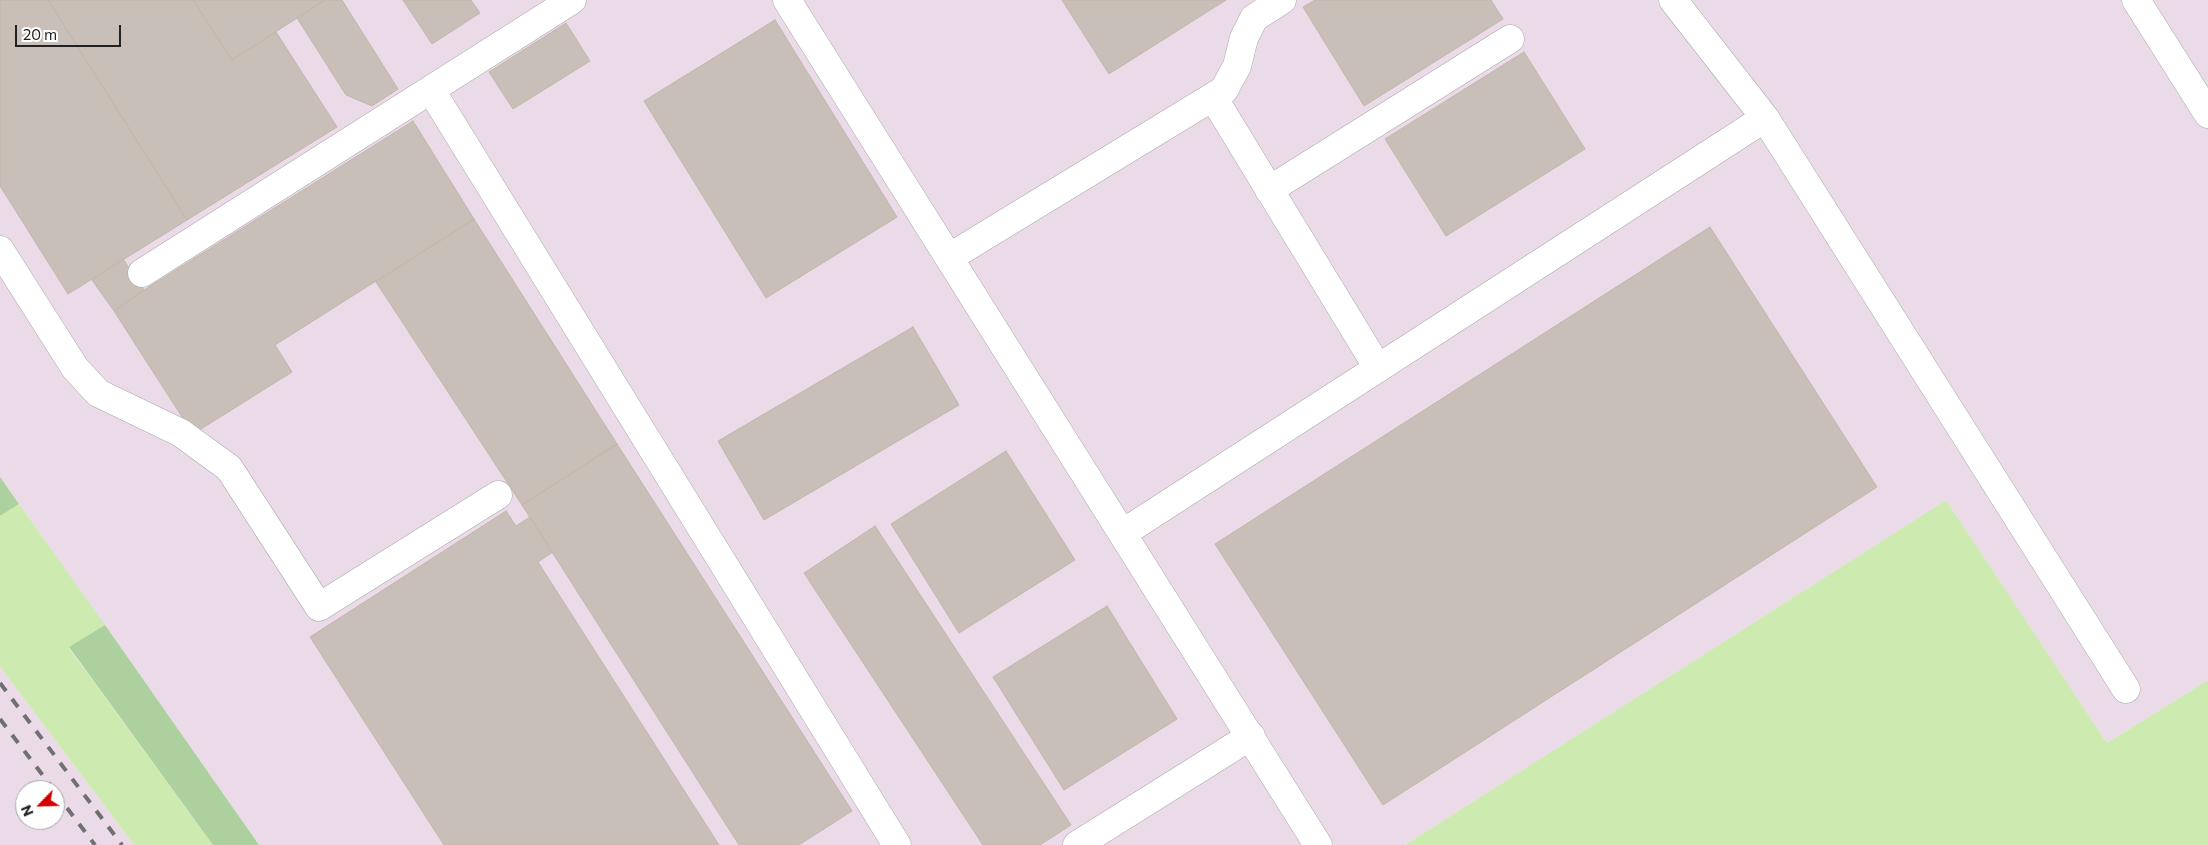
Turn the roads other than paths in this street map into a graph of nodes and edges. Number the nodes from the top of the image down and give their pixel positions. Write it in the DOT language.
graph roads {
  1 [pos="572,0"];
  2 [pos="787,0"];
  3 [pos="1673,0"];
  4 [pos="2136,0"];
  5 [pos="1279,1"];
  6 [pos="1510,39"];
  7 [pos="431,90"];
  8 [pos="1213,97"];
  9 [pos="2208,114"];
  10 [pos="1764,118"];
  11 [pos="1269,190"];
  12 [pos="0,250"];
  13 [pos="950,257"];
  14 [pos="142,273"];
  15 [pos="1378,368"];
  16 [pos="498,496"];
  17 [pos="1123,533"];
  18 [pos="2126,689"];
  19 [pos="1251,736"];
  20 [pos="897,845"];
  21 [pos="1077,845"];
  22 [pos="1318,845"];
  1 -- 7 [label="lane"];
  2 -- 13 [label="lane"];
  3 -- 10 [label="lane"];
  4 -- 9 [label="lane"];
  5 -- 8 [label="lane"];
  6 -- 11 [label="lane"];
  7 -- 14 [label="lane"];
  7 -- 20 [label="lane"];
  8 -- 11 [label="lane"];
  8 -- 13 [label="lane"];
  10 -- 15 [label="lane"];
  10 -- 18 [label="lane"];
  11 -- 15 [label="lane"];
  12 -- 16 [label="lane"];
  13 -- 17 [label="lane"];
  15 -- 17 [label="lane"];
  17 -- 19 [label="lane"];
  19 -- 21 [label="lane"];
  19 -- 22 [label="lane"];
}
